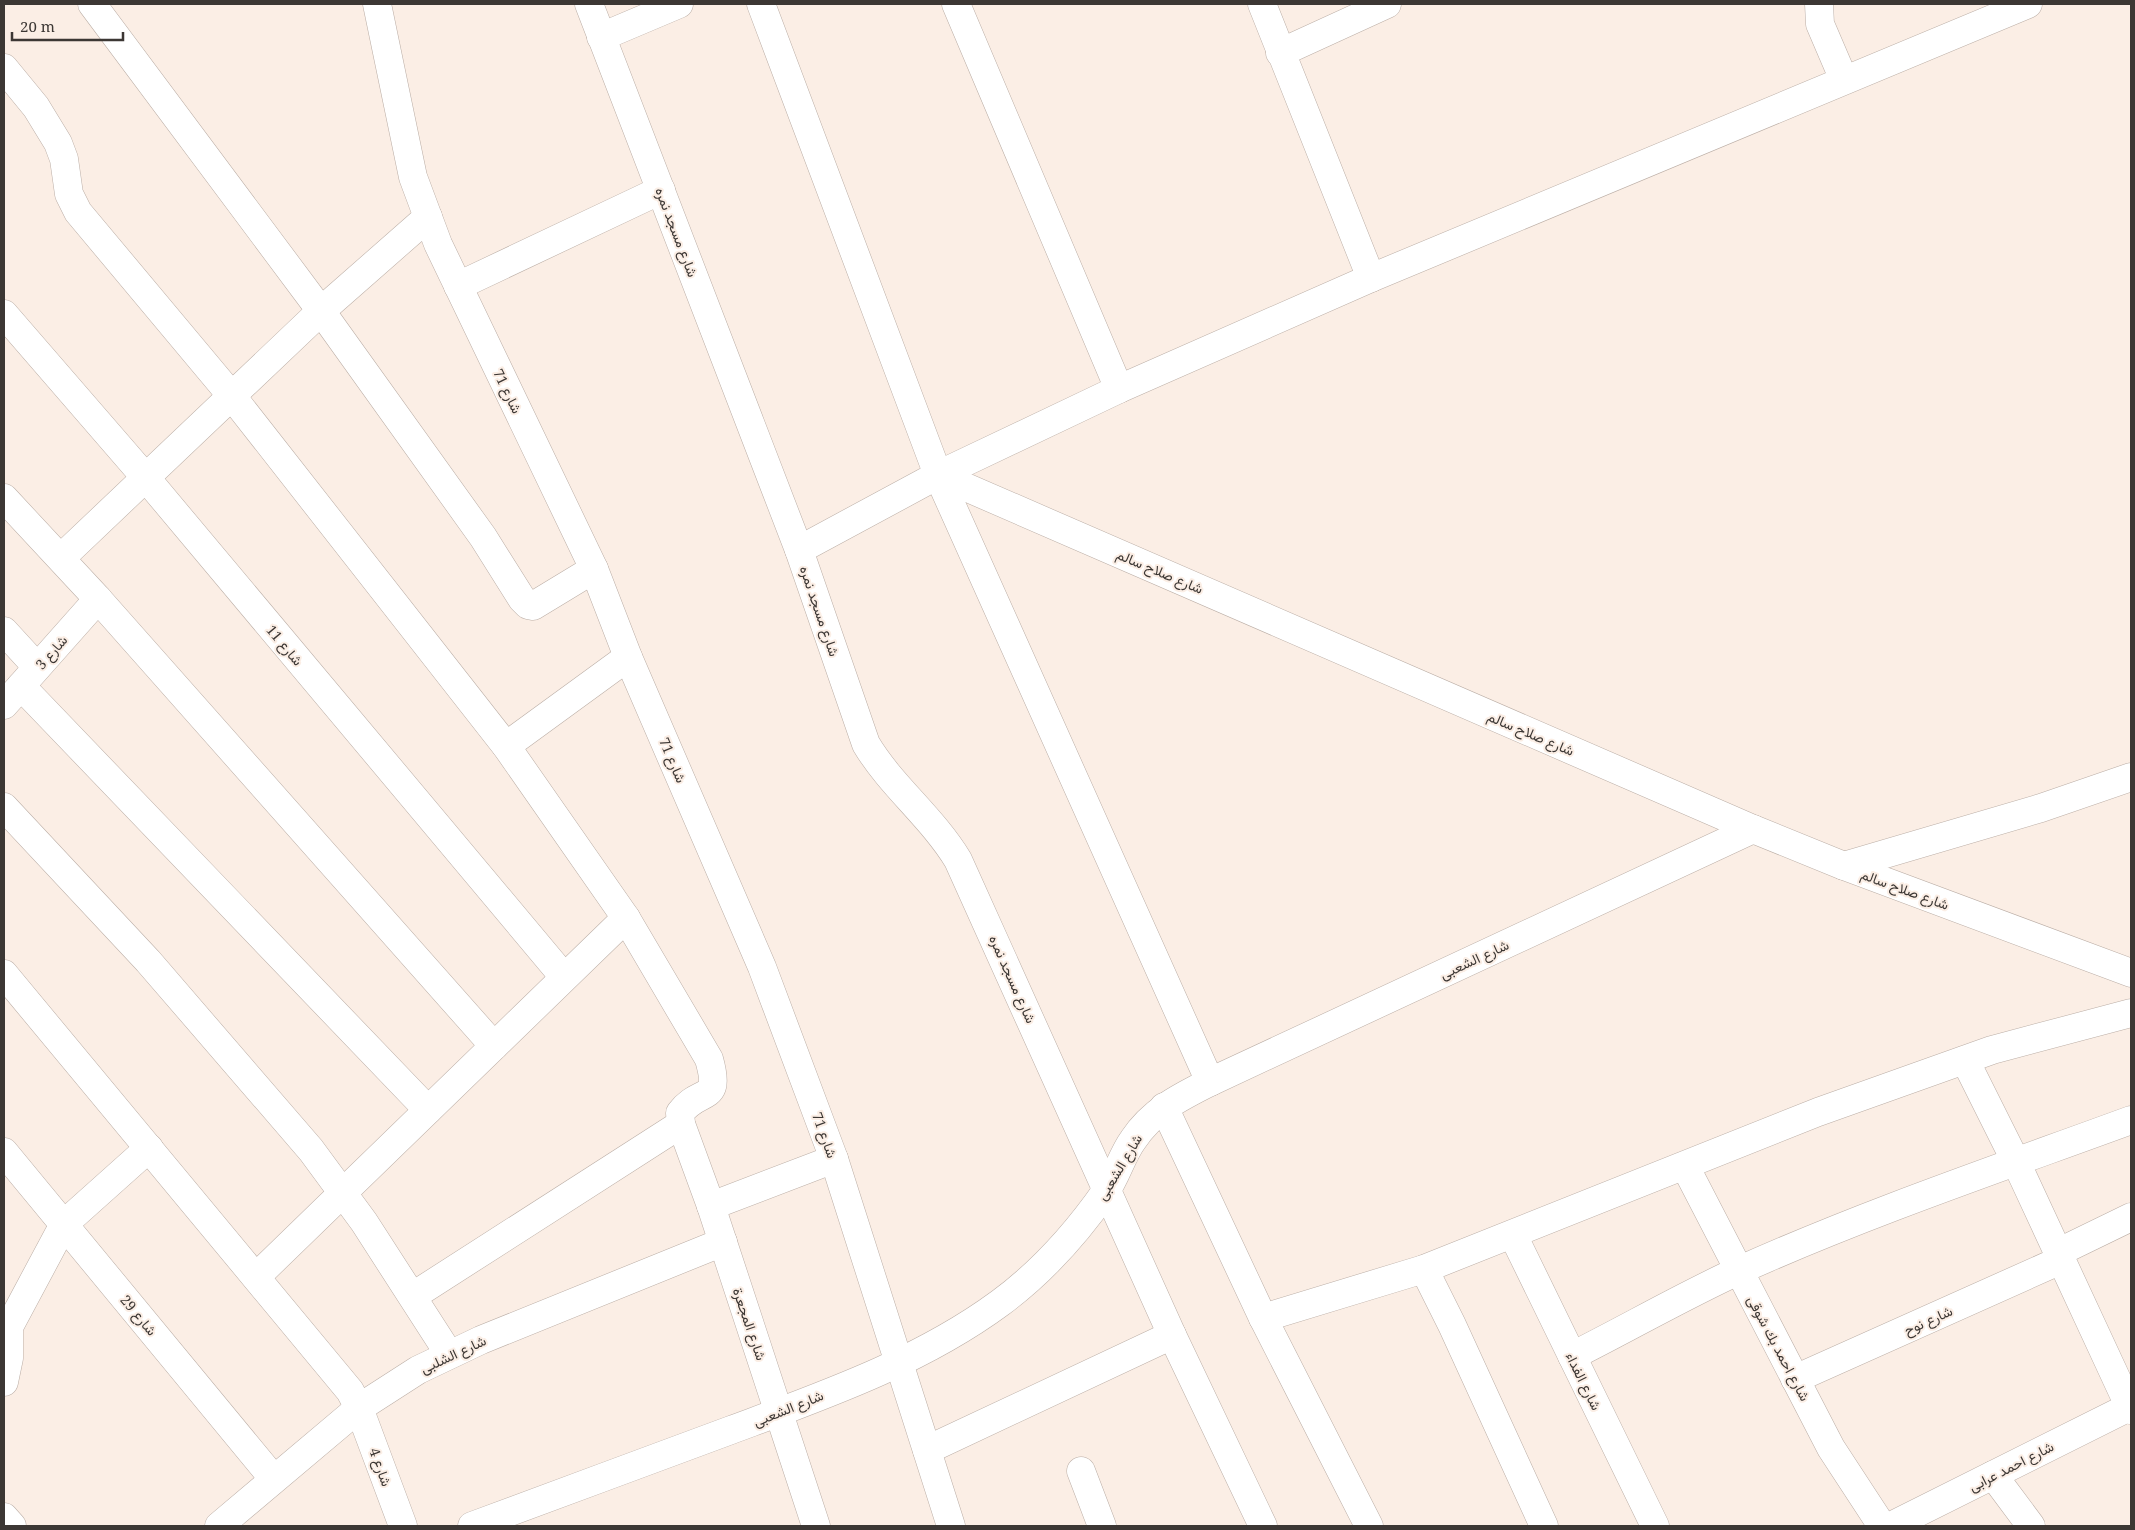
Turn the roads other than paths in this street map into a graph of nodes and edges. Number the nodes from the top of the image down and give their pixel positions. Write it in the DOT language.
graph roads {
  1 [pos="92,4"];
  2 [pos="377,4"];
  3 [pos="589,4"];
  4 [pos="678,4"];
  5 [pos="760,4"];
  6 [pos="956,4"];
  7 [pos="1262,4"];
  8 [pos="1387,4"];
  9 [pos="1818,4"];
  10 [pos="2028,4"];
  11 [pos="601,37"];
  12 [pos="1280,53"];
  13 [pos="4,68"];
  14 [pos="1844,80"];
  15 [pos="661,190"];
  16 [pos="428,217"];
  17 [pos="1371,278"];
  18 [pos="458,286"];
  19 [pos="321,312"];
  20 [pos="4,314"];
  21 [pos="1119,389"];
  22 [pos="231,395"];
  23 [pos="938,475"];
  24 [pos="146,478"];
  25 [pos="4,498"];
  26 [pos="799,550"];
  27 [pos="61,558"];
  28 [pos="594,570"];
  29 [pos="98,599"];
  30 [pos="4,631"];
  31 [pos="628,657"];
  32 [pos="21,686"];
  33 [pos="506,746"];
  34 [pos="2131,777"];
  35 [pos="4,807"];
  36 [pos="1753,829"];
  37 [pos="1844,866"];
  38 [pos="626,918"];
  39 [pos="2131,973"];
  40 [pos="4,974"];
  41 [pos="564,978"];
  42 [pos="2131,1013"];
  43 [pos="494,1046"];
  44 [pos="1965,1060"];
  45 [pos="1210,1082"];
  46 [pos="1164,1107"];
  47 [pos="428,1110"];
  48 [pos="2131,1120"];
  49 [pos="681,1124"];
  50 [pos="149,1148"];
  51 [pos="4,1152"];
  52 [pos="834,1159"];
  53 [pos="2016,1162"];
  54 [pos="1685,1166"];
  55 [pos="1108,1188"];
  56 [pos="342,1193"];
  57 [pos="711,1206"];
  58 [pos="2131,1216"];
  59 [pos="64,1224"];
  60 [pos="1513,1235"];
  61 [pos="722,1242"];
  62 [pos="2059,1257"];
  63 [pos="1424,1269"];
  64 [pos="1738,1271"];
  65 [pos="256,1277"];
  66 [pos="413,1296"];
  67 [pos="1263,1318"];
  68 [pos="1172,1336"];
  69 [pos="449,1354"];
  70 [pos="1572,1356"];
  71 [pos="900,1363"];
  72 [pos="1795,1379"];
  73 [pos="4,1382"];
  74 [pos="359,1408"];
  75 [pos="2131,1408"];
  76 [pos="779,1412"];
  77 [pos="927,1450"];
  78 [pos="1081,1471"];
  79 [pos="1993,1475"];
  80 [pos="273,1478"];
  81 [pos="4,1517"];
  82 [pos="12,1526"];
  83 [pos="218,1526"];
  84 [pos="403,1526"];
  85 [pos="472,1526"];
  86 [pos="816,1526"];
  87 [pos="951,1526"];
  88 [pos="1102,1526"];
  89 [pos="1263,1526"];
  90 [pos="1369,1526"];
  91 [pos="1544,1526"];
  92 [pos="1656,1526"];
  93 [pos="1882,1526"];
  94 [pos="1891,1526"];
  95 [pos="2031,1526"];
  1 -- 19 [label="street"];
  2 -- 16 [label="street, شارع 71"];
  3 -- 11 [label="street, شارع مسجد نمره"];
  4 -- 11 [label="street"];
  5 -- 23 [label="street"];
  6 -- 21 [label="street"];
  7 -- 12 [label="street"];
  8 -- 12 [label="street"];
  9 -- 14 [label="street"];
  10 -- 14 [label="street"];
  11 -- 15 [label="street, شارع مسجد نمره"];
  12 -- 17 [label="street"];
  13 -- 22 [label="street"];
  14 -- 17 [label="street"];
  15 -- 18 [label="street"];
  15 -- 26 [label="street, شارع مسجد نمره"];
  16 -- 18 [label="street, شارع 71"];
  16 -- 19 [label="street"];
  17 -- 21 [label="street"];
  18 -- 28 [label="street, شارع 71"];
  19 -- 22 [label="street"];
  19 -- 28 [label="street"];
  20 -- 24 [label="street, شارع 11"];
  21 -- 23 [label="street"];
  22 -- 24 [label="street"];
  22 -- 33 [label="street"];
  23 -- 26 [label="street"];
  23 -- 36 [label="street, شارع صلاح سالم"];
  23 -- 45 [label="street"];
  24 -- 27 [label="street"];
  24 -- 41 [label="street, شارع 11"];
  25 -- 27 [label="street"];
  26 -- 55 [label="street, شارع مسجد نمره"];
  27 -- 29 [label="street"];
  28 -- 31 [label="street, شارع 71"];
  29 -- 32 [label="street, شارع 3"];
  29 -- 43 [label="street"];
  30 -- 32 [label="street"];
  31 -- 33 [label="street"];
  31 -- 52 [label="street, شارع 71"];
  32 -- 47 [label="street"];
  33 -- 38 [label="street"];
  34 -- 37 [label="street"];
  35 -- 56 [label="street"];
  36 -- 37 [label="street, شارع صلاح سالم"];
  36 -- 45 [label="street, شارع الشعبى"];
  37 -- 39 [label="street, شارع صلاح سالم"];
  38 -- 41 [label="street"];
  38 -- 49 [label="street"];
  40 -- 50 [label="street, شارع 4"];
  41 -- 43 [label="street"];
  42 -- 44 [label="street"];
  43 -- 47 [label="street"];
  44 -- 53 [label="street"];
  44 -- 54 [label="street"];
  45 -- 46 [label="street, شارع الشعبى"];
  46 -- 55 [label="street, شارع الشعبى"];
  46 -- 67 [label="street"];
  47 -- 56 [label="street"];
  48 -- 53 [label="street"];
  49 -- 57 [label="street, شارع المجعرة"];
  49 -- 66 [label="street"];
  50 -- 59 [label="street"];
  50 -- 65 [label="street, شارع 4"];
  51 -- 59 [label="street, شارع 29"];
  52 -- 57 [label="street"];
  52 -- 71 [label="street, شارع 71"];
  53 -- 62 [label="street"];
  53 -- 64 [label="street"];
  54 -- 60 [label="street"];
  54 -- 64 [label="street, شارع احمد بك شوقى"];
  55 -- 68 [label="street, شارع مسجد نمره"];
  55 -- 71 [label="street, شارع الشعبى"];
  56 -- 65 [label="street"];
  56 -- 66 [label="street"];
  57 -- 61 [label="street, شارع المجعرة"];
  58 -- 62 [label="street, شارع نوح"];
  59 -- 73 [label="street"];
  59 -- 80 [label="street, شارع 29"];
  60 -- 63 [label="street"];
  60 -- 70 [label="street, شارع الفداء"];
  61 -- 69 [label="street, شارع الشلبى"];
  61 -- 76 [label="street, شارع المجعرة"];
  62 -- 72 [label="street, شارع نوح"];
  62 -- 75 [label="street"];
  63 -- 67 [label="street"];
  63 -- 91 [label="street"];
  64 -- 70 [label="street"];
  64 -- 72 [label="street, شارع احمد بك شوقى"];
  65 -- 74 [label="street, شارع 4"];
  66 -- 69 [label="street"];
  67 -- 90 [label="street"];
  68 -- 77 [label="street"];
  68 -- 89 [label="street, شارع مسجد نمره"];
  69 -- 74 [label="street, شارع الشلبى"];
  70 -- 92 [label="street, شارع الفداء"];
  71 -- 76 [label="street, شارع الشعبى"];
  71 -- 77 [label="street, شارع 71"];
  72 -- 93 [label="street, شارع احمد بك شوقى"];
  74 -- 80 [label="street, شارع الشلبى"];
  74 -- 84 [label="street, شارع 4"];
  75 -- 79 [label="street, شارع احمد عرابى"];
  76 -- 85 [label="street, شارع الشعبى"];
  76 -- 86 [label="street, شارع المجعرة"];
  77 -- 87 [label="street, شارع 71"];
  78 -- 88 [label="street"];
  79 -- 94 [label="street, شارع احمد عرابى"];
  79 -- 95 [label="street"];
  80 -- 83 [label="street, شارع الشلبى"];
  81 -- 82 [label="street"];
}
